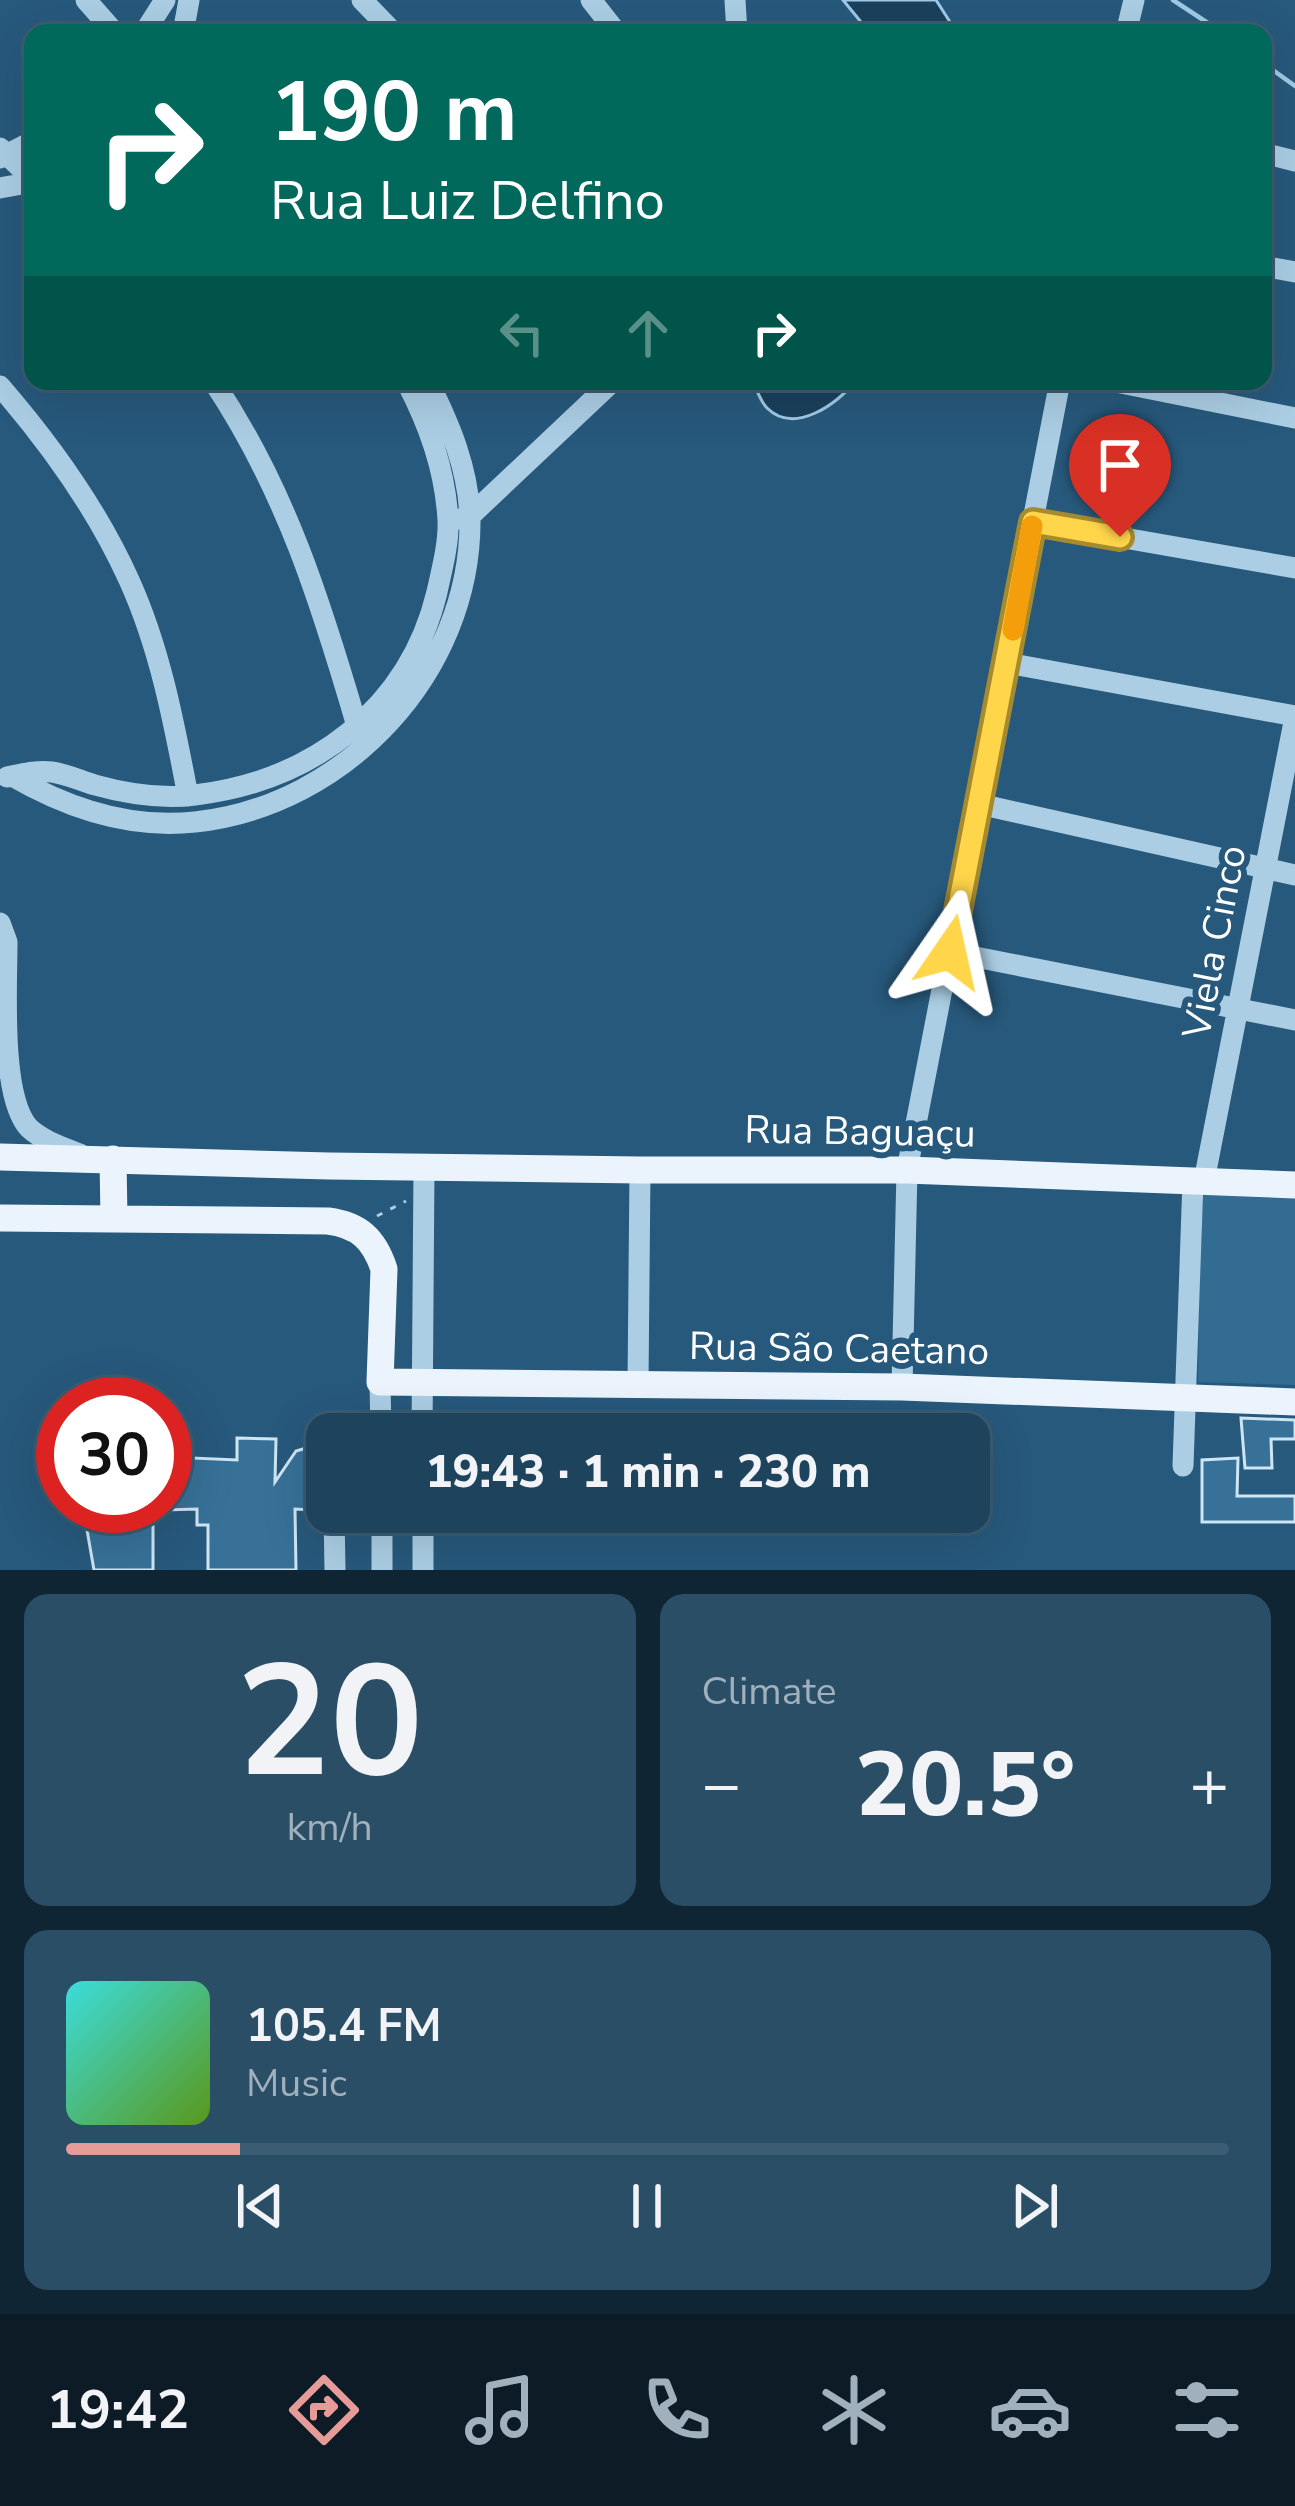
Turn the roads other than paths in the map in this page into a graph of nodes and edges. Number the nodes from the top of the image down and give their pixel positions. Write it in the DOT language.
graph roads {
  1 [pos="86,0"];
  2 [pos="362,0"];
  3 [pos="591,0"];
  4 [pos="107,24"];
  5 [pos="385,24"];
  6 [pos="609,24"];
  7 [pos="0,386"];
  8 [pos="218,390"];
  9 [pos="411,390"];
  10 [pos="433,390"];
  11 [pos="603,390"];
  12 [pos="1058,390"];
  13 [pos="1156,390"];
  14 [pos="1295,418"];
  15 [pos="459,520"];
  16 [pos="1033,522"];
  17 [pos="1295,568"];
  18 [pos="1006,663"];
  19 [pos="1295,717"];
  20 [pos="357,727"];
  21 [pos="318,767"];
  22 [pos="6,777"];
  23 [pos="151,795"];
  24 [pos="188,796"];
  25 [pos="979,804"];
  26 [pos="150,822"];
  27 [pos="1267,870"];
  28 [pos="1295,875"];
  29 [pos="0,923"];
  30 [pos="950,952"];
  31 [pos="1238,1008"];
  32 [pos="1295,1020"];
  33 [pos="0,1156"];
  34 [pos="102,1158"];
  35 [pos="640,1170"];
  36 [pos="907,1170"];
  37 [pos="424,1179"];
  38 [pos="1199,1180"];
  39 [pos="1295,1185"];
  40 [pos="0,1218"];
  41 [pos="113,1219"];
  42 [pos="380,1382"];
  43 [pos="422,1382"];
  44 [pos="638,1384"];
  45 [pos="902,1387"];
  46 [pos="1185,1397"];
  47 [pos="1295,1402"];
  48 [pos="381,1413"];
  49 [pos="422,1413"];
  50 [pos="1183,1466"];
  51 [pos="334,1533"];
  52 [pos="382,1533"];
  53 [pos="423,1533"];
  54 [pos="335,1570"];
  55 [pos="382,1570"];
  56 [pos="423,1570"];
  1 -- 4 [label="street"];
  2 -- 5 [label="street"];
  3 -- 6 [label="street"];
  7 -- 24 [label="street"];
  8 -- 20 [label="street"];
  9 -- 15 [label="street"];
  10 -- 15 [label="street"];
  11 -- 15 [label="street"];
  12 -- 16 [label="street"];
  13 -- 14 [label="street"];
  15 -- 20 [label="street"];
  15 -- 21 [label="street"];
  16 -- 17 [label="street"];
  16 -- 18 [label="street"];
  18 -- 19 [label="street"];
  18 -- 25 [label="street"];
  19 -- 27 [label="street, Viela Cinco"];
  20 -- 21 [label="street"];
  21 -- 24 [label="street"];
  21 -- 26 [label="street"];
  22 -- 23 [label="street"];
  22 -- 26 [label="street"];
  23 -- 24 [label="street"];
  23 -- 26 [label="street"];
  25 -- 27 [label="street"];
  25 -- 30 [label="street"];
  27 -- 28 [label="street"];
  27 -- 31 [label="street, Viela Cinco"];
  29 -- 34 [label="street"];
  30 -- 31 [label="street"];
  30 -- 36 [label="street"];
  31 -- 32 [label="street"];
  31 -- 38 [label="street, Viela Cinco"];
  33 -- 34 [label="main road, Rua Baguaçu"];
  34 -- 37 [label="main road, Rua Baguaçu"];
  34 -- 41 [label="main road"];
  35 -- 36 [label="main road, Rua Baguaçu"];
  35 -- 37 [label="main road, Rua Baguaçu"];
  35 -- 44 [label="street"];
  36 -- 38 [label="main road, Rua Baguaçu"];
  36 -- 45 [label="street"];
  37 -- 43 [label="street"];
  38 -- 39 [label="main road, Rua Baguaçu"];
  38 -- 46 [label="street, Viela Cinco"];
  40 -- 41 [label="main road"];
  41 -- 42 [label="main road"];
  42 -- 43 [label="main road, Rua São Caetano"];
  42 -- 48 [label="street"];
  43 -- 44 [label="main road, Rua São Caetano"];
  43 -- 49 [label="street"];
  44 -- 45 [label="main road, Rua São Caetano"];
  45 -- 46 [label="main road, Rua São Caetano"];
  46 -- 47 [label="main road, Rua São Caetano"];
  46 -- 50 [label="street, Viela Cinco"];
  51 -- 54 [label="street"];
  52 -- 55 [label="street"];
  53 -- 56 [label="street"];
}
